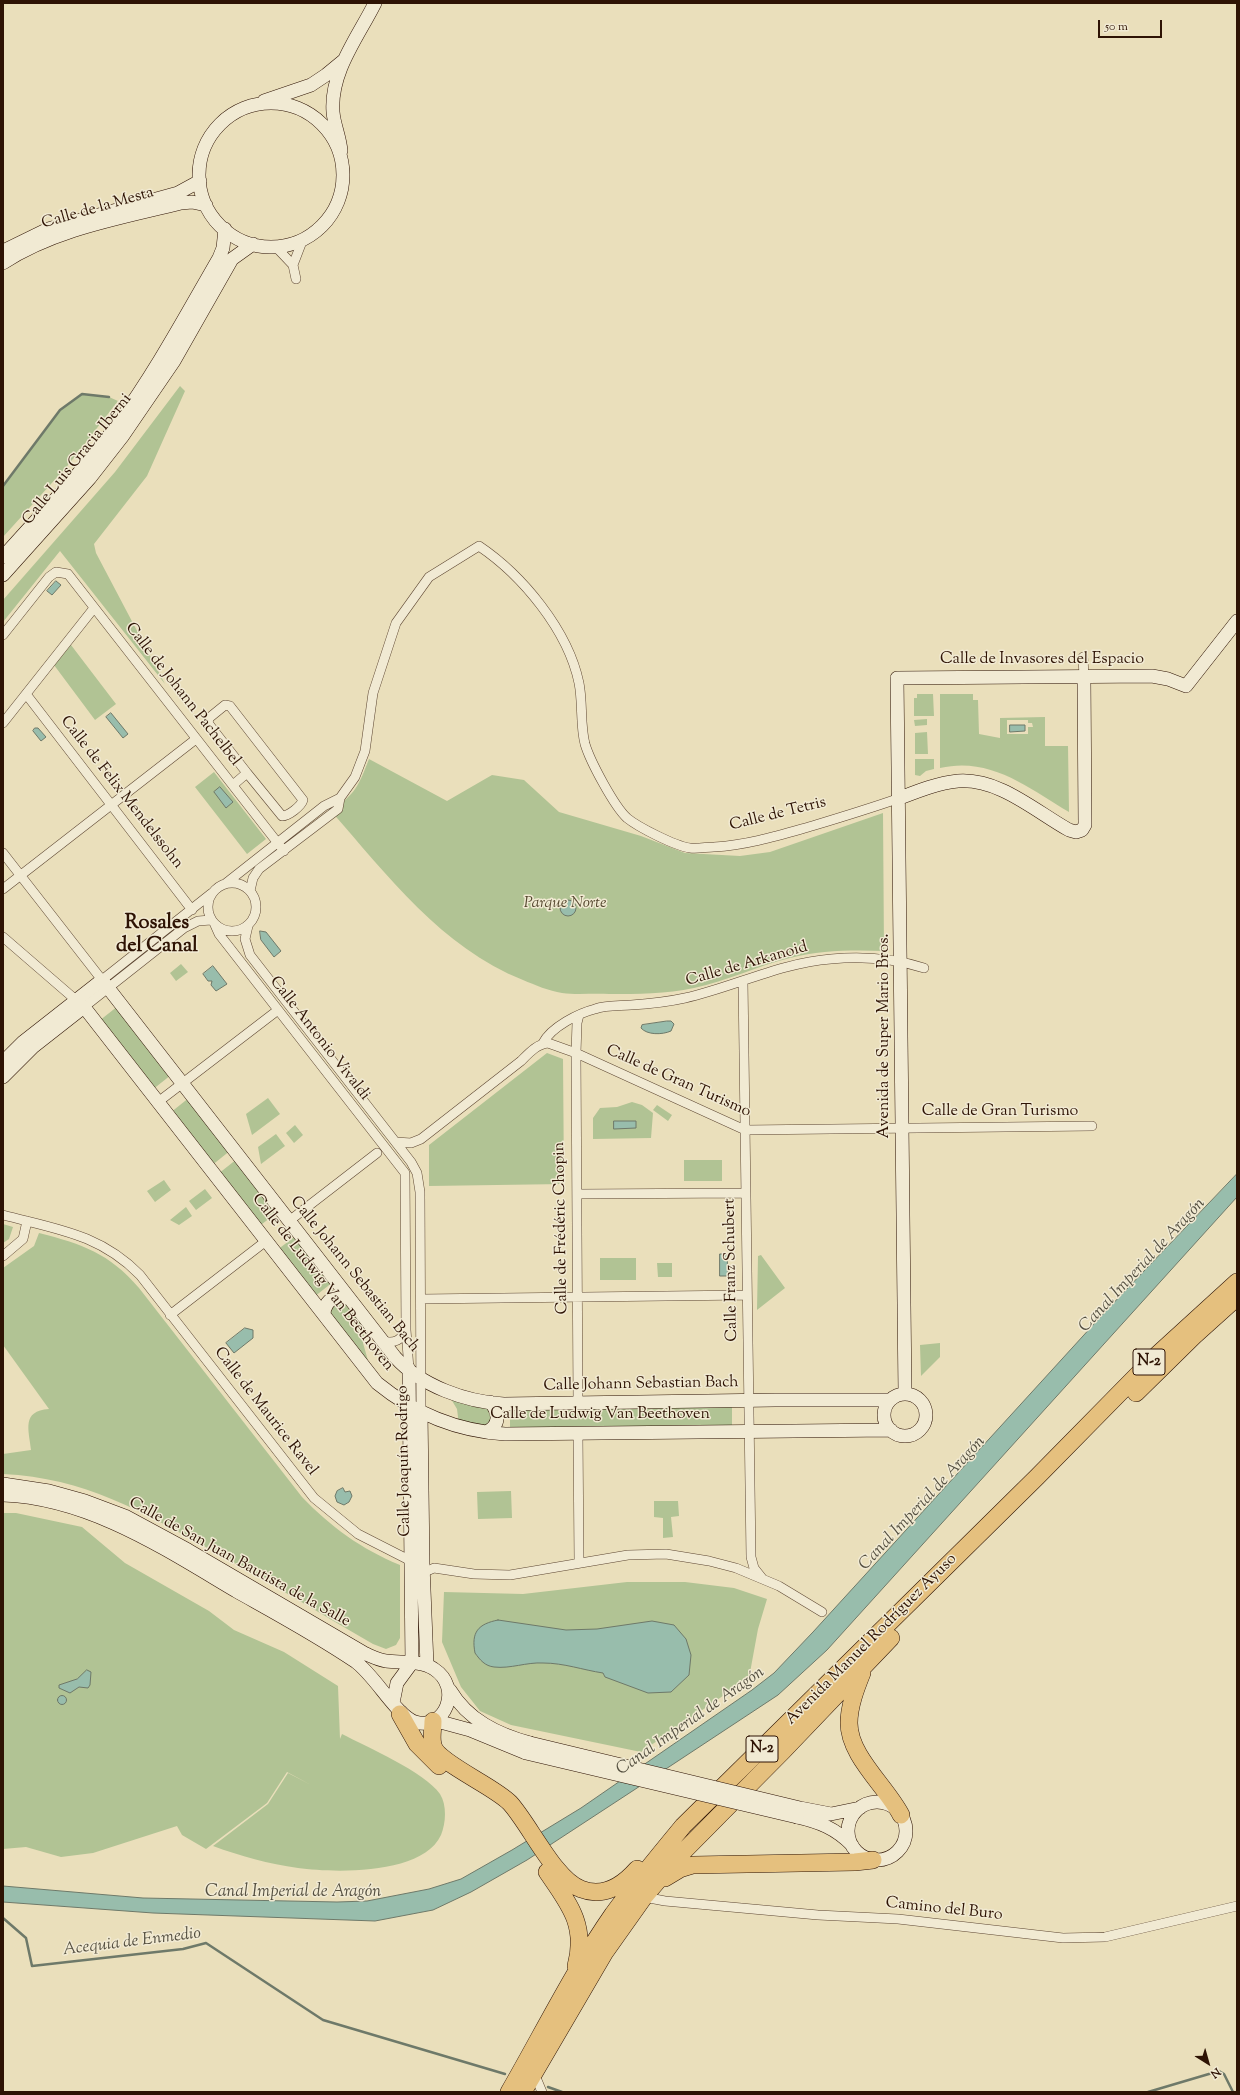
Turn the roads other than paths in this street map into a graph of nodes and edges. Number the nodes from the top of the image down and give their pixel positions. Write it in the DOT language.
graph roads {
  1 [pos="375,3"];
  2 [pos="345,60"];
  3 [pos="261,102"];
  4 [pos="341,151"];
  5 [pos="200,181"];
  6 [pos="206,205"];
  7 [pos="225,229"];
  8 [pos="303,239"];
  9 [pos="253,244"];
  10 [pos="275,246"];
  11 [pos="3,251"];
  12 [pos="3,263"];
  13 [pos="293,266"];
  14 [pos="296,279"];
  15 [pos="3,557"];
  16 [pos="3,575"];
  17 [pos="94,608"];
  18 [pos="1237,621"];
  19 [pos="3,635"];
  20 [pos="1084,657"];
  21 [pos="1084,677"];
  22 [pos="897,678"];
  23 [pos="26,694"];
  24 [pos="3,723"];
  25 [pos="196,739"];
  26 [pos="248,773"];
  27 [pos="233,785"];
  28 [pos="340,798"];
  29 [pos="900,798"];
  30 [pos="112,804"];
  31 [pos="277,843"];
  32 [pos="284,851"];
  33 [pos="3,853"];
  34 [pos="20,875"];
  35 [pos="225,884"];
  36 [pos="3,889"];
  37 [pos="250,892"];
  38 [pos="212,893"];
  39 [pos="192,910"];
  40 [pos="213,922"];
  41 [pos="248,926"];
  42 [pos="3,937"];
  43 [pos="901,962"];
  44 [pos="924,968"];
  45 [pos="742,981"];
  46 [pos="105,984"];
  47 [pos="81,1004"];
  48 [pos="278,1010"];
  49 [pos="579,1015"];
  50 [pos="543,1043"];
  51 [pos="576,1053"];
  52 [pos="3,1062"];
  53 [pos="3,1077"];
  54 [pos="182,1083"];
  55 [pos="158,1102"];
  56 [pos="1092,1126"];
  57 [pos="902,1128"];
  58 [pos="745,1130"];
  59 [pos="396,1142"];
  60 [pos="377,1153"];
  61 [pos="403,1170"];
  62 [pos="745,1192"];
  63 [pos="577,1194"];
  64 [pos="3,1216"];
  65 [pos="289,1221"];
  66 [pos="27,1222"];
  67 [pos="266,1241"];
  68 [pos="3,1256"];
  69 [pos="1237,1282"];
  70 [pos="747,1295"];
  71 [pos="578,1298"];
  72 [pos="1237,1298"];
  73 [pos="350,1299"];
  74 [pos="421,1299"];
  75 [pos="170,1315"];
  76 [pos="324,1315"];
  77 [pos="406,1330"];
  78 [pos="383,1341"];
  79 [pos="409,1369"];
  80 [pos="420,1377"];
  81 [pos="905,1393"];
  82 [pos="749,1400"];
  83 [pos="890,1400"];
  84 [pos="490,1402"];
  85 [pos="578,1402"];
  86 [pos="415,1410"];
  87 [pos="891,1430"];
  88 [pos="749,1431"];
  89 [pos="486,1432"];
  90 [pos="578,1433"];
  91 [pos="3,1484"];
  92 [pos="3,1495"];
  93 [pos="410,1561"];
  94 [pos="749,1561"];
  95 [pos="579,1563"];
  96 [pos="736,1568"];
  97 [pos="425,1572"];
  98 [pos="762,1578"];
  99 [pos="822,1612"];
  100 [pos="411,1664"];
  101 [pos="427,1665"];
  102 [pos="864,1666"];
  103 [pos="450,1690"];
  104 [pos="397,1709"];
  105 [pos="435,1724"];
  106 [pos="528,1748"];
  107 [pos="505,1805"];
  108 [pos="860,1808"];
  109 [pos="798,1813"];
  110 [pos="901,1815"];
  111 [pos="683,1826"];
  112 [pos="852,1845"];
  113 [pos="873,1860"];
  114 [pos="553,1871"];
  115 [pos="649,1891"];
  116 [pos="1237,1906"];
  117 [pos="571,1982"];
  118 [pos="534,2073"];
  119 [pos="509,2092"];
  120 [pos="523,2092"];
  121 [pos="542,2092"];
  1 -- 2 [label="street"];
  2 -- 3 [label="street"];
  2 -- 4 [label="street"];
  3 -- 4 [label="street"];
  3 -- 5 [label="street"];
  4 -- 8 [label="street"];
  5 -- 6 [label="street"];
  5 -- 11 [label="street, Calle de la Mesta"];
  6 -- 7 [label="street"];
  6 -- 12 [label="street, Calle de la Mesta"];
  7 -- 9 [label="street"];
  7 -- 15 [label="street, Calle Luis Gracia Iberni"];
  8 -- 10 [label="street"];
  8 -- 13 [label="street"];
  9 -- 10 [label="street"];
  9 -- 16 [label="street, Calle Luis Gracia Iberni"];
  10 -- 13 [label="street"];
  13 -- 14 [label="street"];
  17 -- 19 [label="street, Calle de Johann Pachelbel"];
  17 -- 23 [label="street"];
  17 -- 25 [label="street, Calle de Johann Pachelbel"];
  18 -- 21 [label="street, Calle de Invasores del Espacio"];
  20 -- 21 [label="street"];
  21 -- 22 [label="street, Calle de Invasores del Espacio"];
  21 -- 29 [label="street, Calle de Tetris"];
  22 -- 29 [label="street, Avenida de Super Mario Bros."];
  23 -- 24 [label="street"];
  23 -- 30 [label="street, Calle de Felix Mendelssohn"];
  25 -- 27 [label="street, Calle de Johann Pachelbel"];
  25 -- 30 [label="street"];
  26 -- 26 [label="street"];
  26 -- 27 [label="street"];
  27 -- 31 [label="street, Calle de Johann Pachelbel"];
  28 -- 29 [label="street, Calle de Tetris"];
  28 -- 31 [label="street"];
  28 -- 32 [label="street"];
  29 -- 43 [label="street, Avenida de Super Mario Bros."];
  30 -- 34 [label="street"];
  30 -- 39 [label="street, Calle de Felix Mendelssohn"];
  31 -- 32 [label="street, Calle de Johann Pachelbel"];
  31 -- 35 [label="street"];
  32 -- 37 [label="street"];
  33 -- 34 [label="street, Calle Johann Sebastian Bach"];
  34 -- 36 [label="street"];
  34 -- 46 [label="street, Calle Johann Sebastian Bach"];
  35 -- 37 [label="street"];
  35 -- 38 [label="street"];
  37 -- 41 [label="street"];
  38 -- 39 [label="street"];
  38 -- 40 [label="street"];
  39 -- 46 [label="street"];
  40 -- 41 [label="street"];
  40 -- 46 [label="street"];
  40 -- 48 [label="street, Calle Antonio Vivaldi"];
  41 -- 59 [label="street, Calle Joaquín Rodrigo"];
  42 -- 47 [label="street, Calle de Ludwig Van Beethoven"];
  43 -- 44 [label="street, Calle de Arkanoid"];
  43 -- 45 [label="street, Calle de Arkanoid"];
  43 -- 57 [label="street, Avenida de Super Mario Bros."];
  45 -- 49 [label="street, Calle de Arkanoid"];
  45 -- 58 [label="street, Calle Franz Schubert"];
  46 -- 47 [label="street"];
  46 -- 54 [label="street, Calle Johann Sebastian Bach"];
  47 -- 52 [label="street"];
  47 -- 53 [label="street"];
  47 -- 55 [label="street, Calle de Ludwig Van Beethoven"];
  48 -- 54 [label="street"];
  48 -- 61 [label="street, Calle Antonio Vivaldi"];
  49 -- 50 [label="street, Calle de Arkanoid"];
  49 -- 51 [label="street"];
  50 -- 51 [label="street, Calle de Gran Turismo"];
  50 -- 59 [label="street"];
  51 -- 58 [label="street, Calle de Gran Turismo"];
  51 -- 63 [label="street, Calle de Frédéric Chopin"];
  54 -- 55 [label="street"];
  54 -- 65 [label="street, Calle Johann Sebastian Bach"];
  55 -- 67 [label="street, Calle de Ludwig Van Beethoven"];
  56 -- 57 [label="street, Calle de Gran Turismo"];
  57 -- 58 [label="street, Calle de Gran Turismo"];
  57 -- 81 [label="street, Avenida de Super Mario Bros."];
  58 -- 62 [label="street, Calle Franz Schubert"];
  59 -- 74 [label="street, Calle Joaquín Rodrigo"];
  60 -- 65 [label="street"];
  61 -- 77 [label="street, Calle Joaquín Rodrigo"];
  62 -- 63 [label="street"];
  62 -- 70 [label="street, Calle Franz Schubert"];
  63 -- 71 [label="street, Calle de Frédéric Chopin"];
  64 -- 66 [label="street, Calle de Maurice Ravel"];
  65 -- 73 [label="street, Calle Johann Sebastian Bach"];
  66 -- 68 [label="street"];
  66 -- 75 [label="street, Calle de Maurice Ravel"];
  67 -- 75 [label="street"];
  67 -- 76 [label="street, Calle de Ludwig Van Beethoven"];
  69 -- 111 [label="highway, Avenida Manuel Rodríguez Ayuso / N-2"];
  70 -- 71 [label="street"];
  70 -- 82 [label="street, Calle Franz Schubert"];
  71 -- 74 [label="street"];
  71 -- 85 [label="street, Calle de Frédéric Chopin"];
  72 -- 102 [label="highway, Avenida Manuel Rodríguez Ayuso / N-2"];
  73 -- 76 [label="street"];
  73 -- 78 [label="street, Calle Johann Sebastian Bach"];
  74 -- 80 [label="street, Calle Joaquín Rodrigo"];
  75 -- 93 [label="street, Calle de Maurice Ravel"];
  76 -- 86 [label="street, Calle de Ludwig Van Beethoven"];
  77 -- 78 [label="street"];
  77 -- 79 [label="street, Calle Joaquín Rodrigo"];
  78 -- 79 [label="street, Calle Johann Sebastian Bach"];
  79 -- 80 [label="street, Calle Johann Sebastian Bach"];
  79 -- 86 [label="street, Calle Joaquín Rodrigo"];
  80 -- 84 [label="street, Calle Johann Sebastian Bach"];
  80 -- 86 [label="street, Calle Joaquín Rodrigo"];
  81 -- 83 [label="street"];
  81 -- 87 [label="street"];
  82 -- 83 [label="street, Calle Johann Sebastian Bach"];
  82 -- 85 [label="street, Calle Johann Sebastian Bach"];
  82 -- 88 [label="street, Calle Franz Schubert"];
  83 -- 87 [label="street"];
  84 -- 85 [label="street, Calle Johann Sebastian Bach"];
  84 -- 89 [label="street"];
  86 -- 89 [label="street, Calle de Ludwig Van Beethoven"];
  86 -- 93 [label="street, Calle Joaquín Rodrigo"];
  86 -- 97 [label="street, Calle Joaquín Rodrigo"];
  87 -- 88 [label="street, Calle de Ludwig Van Beethoven"];
  88 -- 90 [label="street, Calle de Ludwig Van Beethoven"];
  88 -- 94 [label="street, Calle Franz Schubert"];
  89 -- 90 [label="street, Calle de Ludwig Van Beethoven"];
  90 -- 95 [label="street"];
  91 -- 100 [label="street, Calle de San Juan Bautista de la Salle"];
  92 -- 104 [label="street, Calle de San Juan Bautista de la Salle"];
  93 -- 100 [label="street, Calle Joaquín Rodrigo"];
  94 -- 96 [label="street"];
  94 -- 98 [label="street, Calle Franz Schubert"];
  95 -- 96 [label="street"];
  95 -- 97 [label="street"];
  96 -- 98 [label="street"];
  97 -- 101 [label="street, Calle Joaquín Rodrigo"];
  98 -- 99 [label="street"];
  100 -- 101 [label="street"];
  100 -- 104 [label="street"];
  101 -- 103 [label="street"];
  102 -- 110 [label="highway"];
  102 -- 115 [label="highway, Avenida Manuel Rodríguez Ayuso / N-2"];
  103 -- 105 [label="street"];
  103 -- 106 [label="street"];
  104 -- 105 [label="street"];
  104 -- 107 [label="highway"];
  105 -- 106 [label="street"];
  105 -- 107 [label="highway"];
  106 -- 109 [label="street, bridge"];
  107 -- 114 [label="highway"];
  108 -- 109 [label="street"];
  108 -- 110 [label="street"];
  108 -- 112 [label="street"];
  109 -- 112 [label="street"];
  110 -- 113 [label="street"];
  111 -- 114 [label="highway"];
  111 -- 117 [label="highway, Avenida Manuel Rodríguez Ayuso / N-2"];
  112 -- 113 [label="street"];
  113 -- 115 [label="highway"];
  114 -- 117 [label="highway"];
  115 -- 116 [label="street, Camino del Buro"];
  115 -- 118 [label="highway, Avenida Manuel Rodríguez Ayuso / N-2"];
  117 -- 119 [label="highway, Avenida Manuel Rodríguez Ayuso / N-2"];
  118 -- 120 [label="highway, Avenida Manuel Rodríguez Ayuso / N-2"];
  118 -- 121 [label="street"];
}
